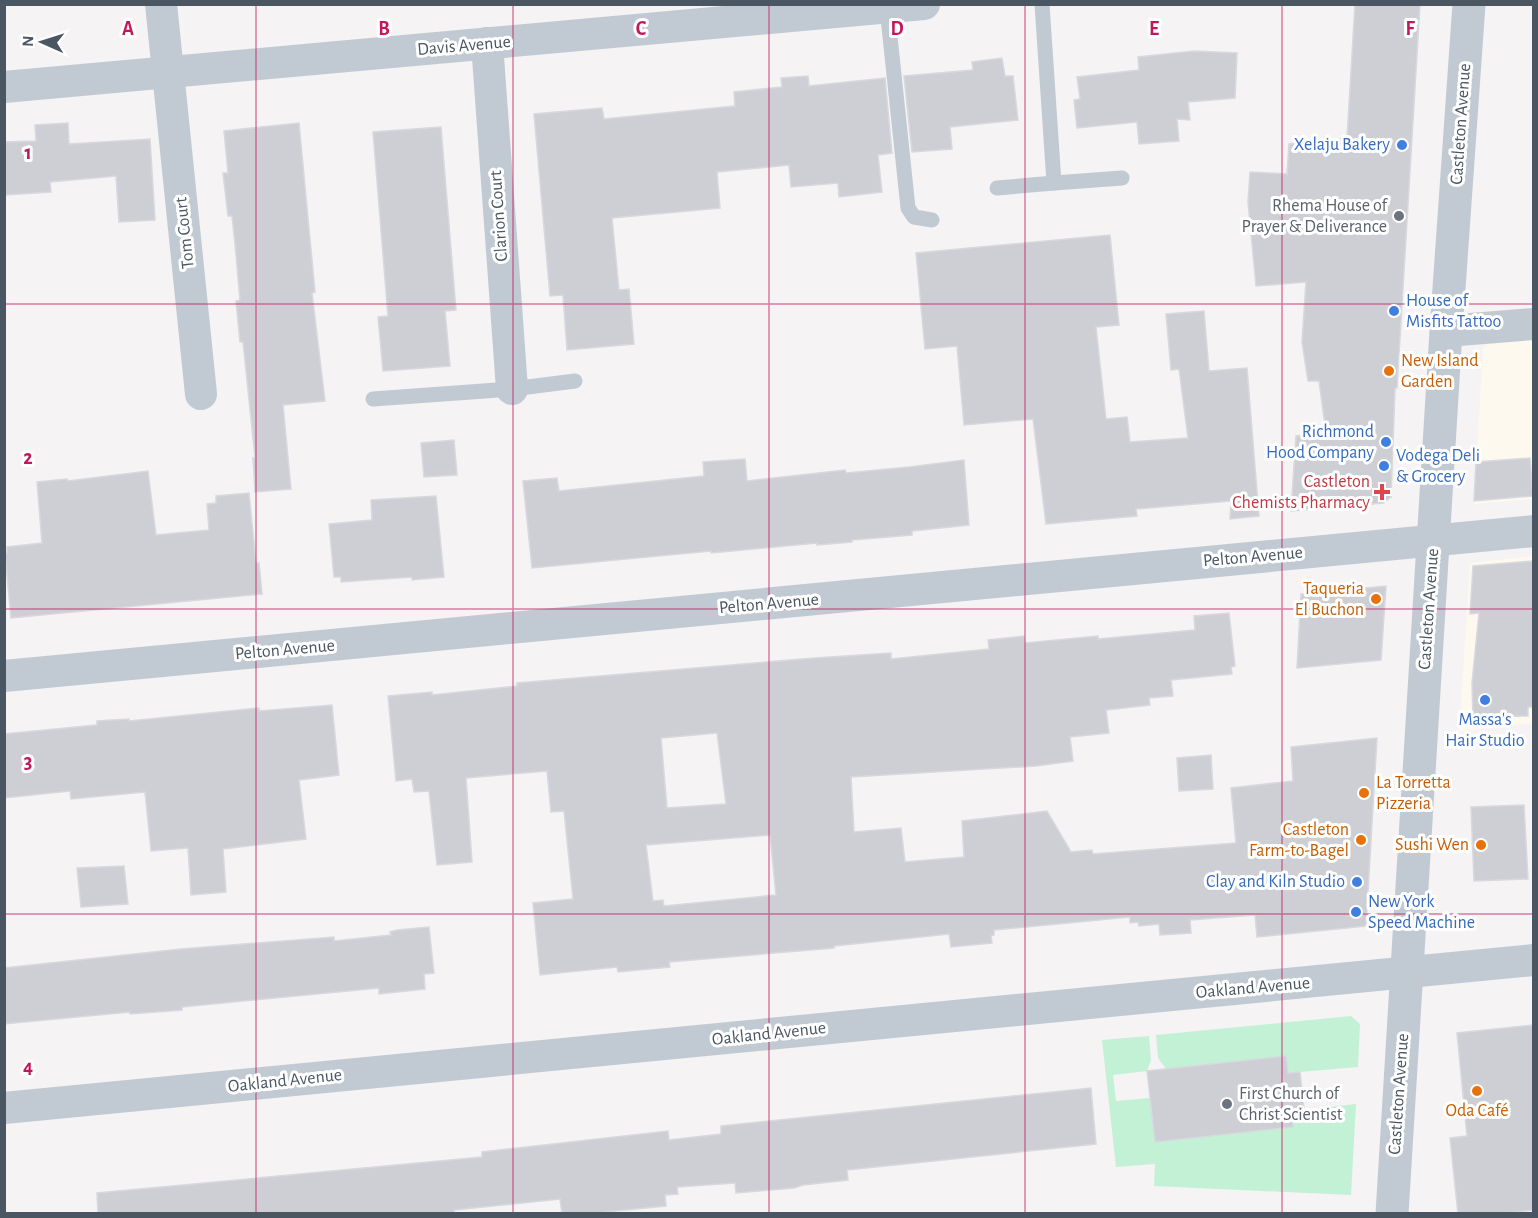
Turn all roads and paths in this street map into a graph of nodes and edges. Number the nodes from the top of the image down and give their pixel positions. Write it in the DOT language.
graph roads {
  1 [pos="161,4"];
  2 [pos="924,4"];
  3 [pos="1042,4"];
  4 [pos="1469,4"];
  5 [pos="888,8"];
  6 [pos="487,44"];
  7 [pos="169,72"];
  8 [pos="4,87"];
  9 [pos="1122,178"];
  10 [pos="1054,183"];
  11 [pos="996,188"];
  12 [pos="932,220"];
  13 [pos="1533,324"];
  14 [pos="1446,331"];
  15 [pos="575,381"];
  16 [pos="512,388"];
  17 [pos="201,394"];
  18 [pos="374,399"];
  19 [pos="1533,531"];
  20 [pos="1434,540"];
  21 [pos="4,676"];
  22 [pos="1533,960"];
  23 [pos="1407,973"];
  24 [pos="4,1108"];
  25 [pos="1392,1214"];
  1 -- 7 [label="street, Tom Court"];
  2 -- 5 [label="street, Davis Avenue"];
  3 -- 10 [label="lane"];
  4 -- 14 [label="street, Castleton Avenue"];
  5 -- 6 [label="street, Davis Avenue"];
  5 -- 12 [label="lane"];
  6 -- 7 [label="street, Davis Avenue"];
  6 -- 16 [label="street, Clarion Court"];
  7 -- 8 [label="street, Davis Avenue"];
  7 -- 17 [label="street, Tom Court"];
  9 -- 10 [label="lane"];
  10 -- 11 [label="lane"];
  13 -- 14 [label="street"];
  14 -- 20 [label="street, Castleton Avenue"];
  15 -- 16 [label="lane"];
  16 -- 18 [label="lane"];
  19 -- 20 [label="street, Pelton Avenue"];
  20 -- 21 [label="street, Pelton Avenue"];
  20 -- 23 [label="street, Castleton Avenue"];
  22 -- 23 [label="street, Oakland Avenue"];
  23 -- 24 [label="street, Oakland Avenue"];
  23 -- 25 [label="street, Castleton Avenue"];
}
